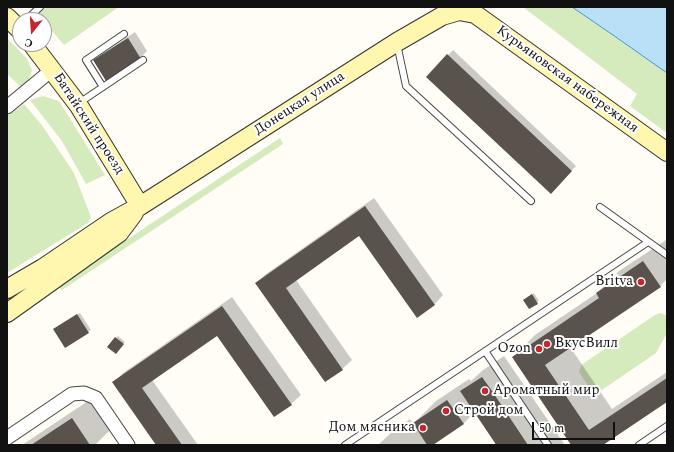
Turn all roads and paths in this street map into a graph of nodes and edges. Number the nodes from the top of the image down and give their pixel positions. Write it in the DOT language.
graph roads {
  1 [pos="464,9"];
  2 [pos="124,34"];
  3 [pos="397,42"];
  4 [pos="38,52"];
  5 [pos="143,60"];
  6 [pos="52,69"];
  7 [pos="103,87"];
  8 [pos="78,104"];
  9 [pos="7,107"];
  10 [pos="667,152"];
  11 [pos="531,201"];
  12 [pos="140,206"];
  13 [pos="600,207"];
  14 [pos="648,242"];
  15 [pos="667,256"];
  16 [pos="7,289"];
  17 [pos="7,313"];
  18 [pos="485,352"];
  19 [pos="667,426"];
  20 [pos="7,438"];
  21 [pos="128,445"];
  22 [pos="345,445"];
  23 [pos="548,445"];
  24 [pos="639,445"];
  1 -- 3 [label="main road, Донецкая улица"];
  1 -- 10 [label="main road, Курьяновская набережная"];
  2 -- 7 [label="lane"];
  3 -- 11 [label="lane"];
  3 -- 12 [label="main road, Донецкая улица"];
  4 -- 6 [label="main road, Батайский проезд"];
  5 -- 7 [label="lane"];
  6 -- 8 [label="main road, Батайский проезд"];
  6 -- 9 [label="street"];
  7 -- 8 [label="lane"];
  8 -- 12 [label="main road, Батайский проезд"];
  12 -- 16 [label="main road, Донецкая улица"];
  12 -- 17 [label="main road, Донецкая улица"];
  13 -- 14 [label="lane"];
  14 -- 15 [label="lane"];
  14 -- 18 [label="lane"];
  18 -- 22 [label="lane"];
  18 -- 23 [label="lane"];
  19 -- 24 [label="lane"];
  20 -- 21 [label="street"];
}
